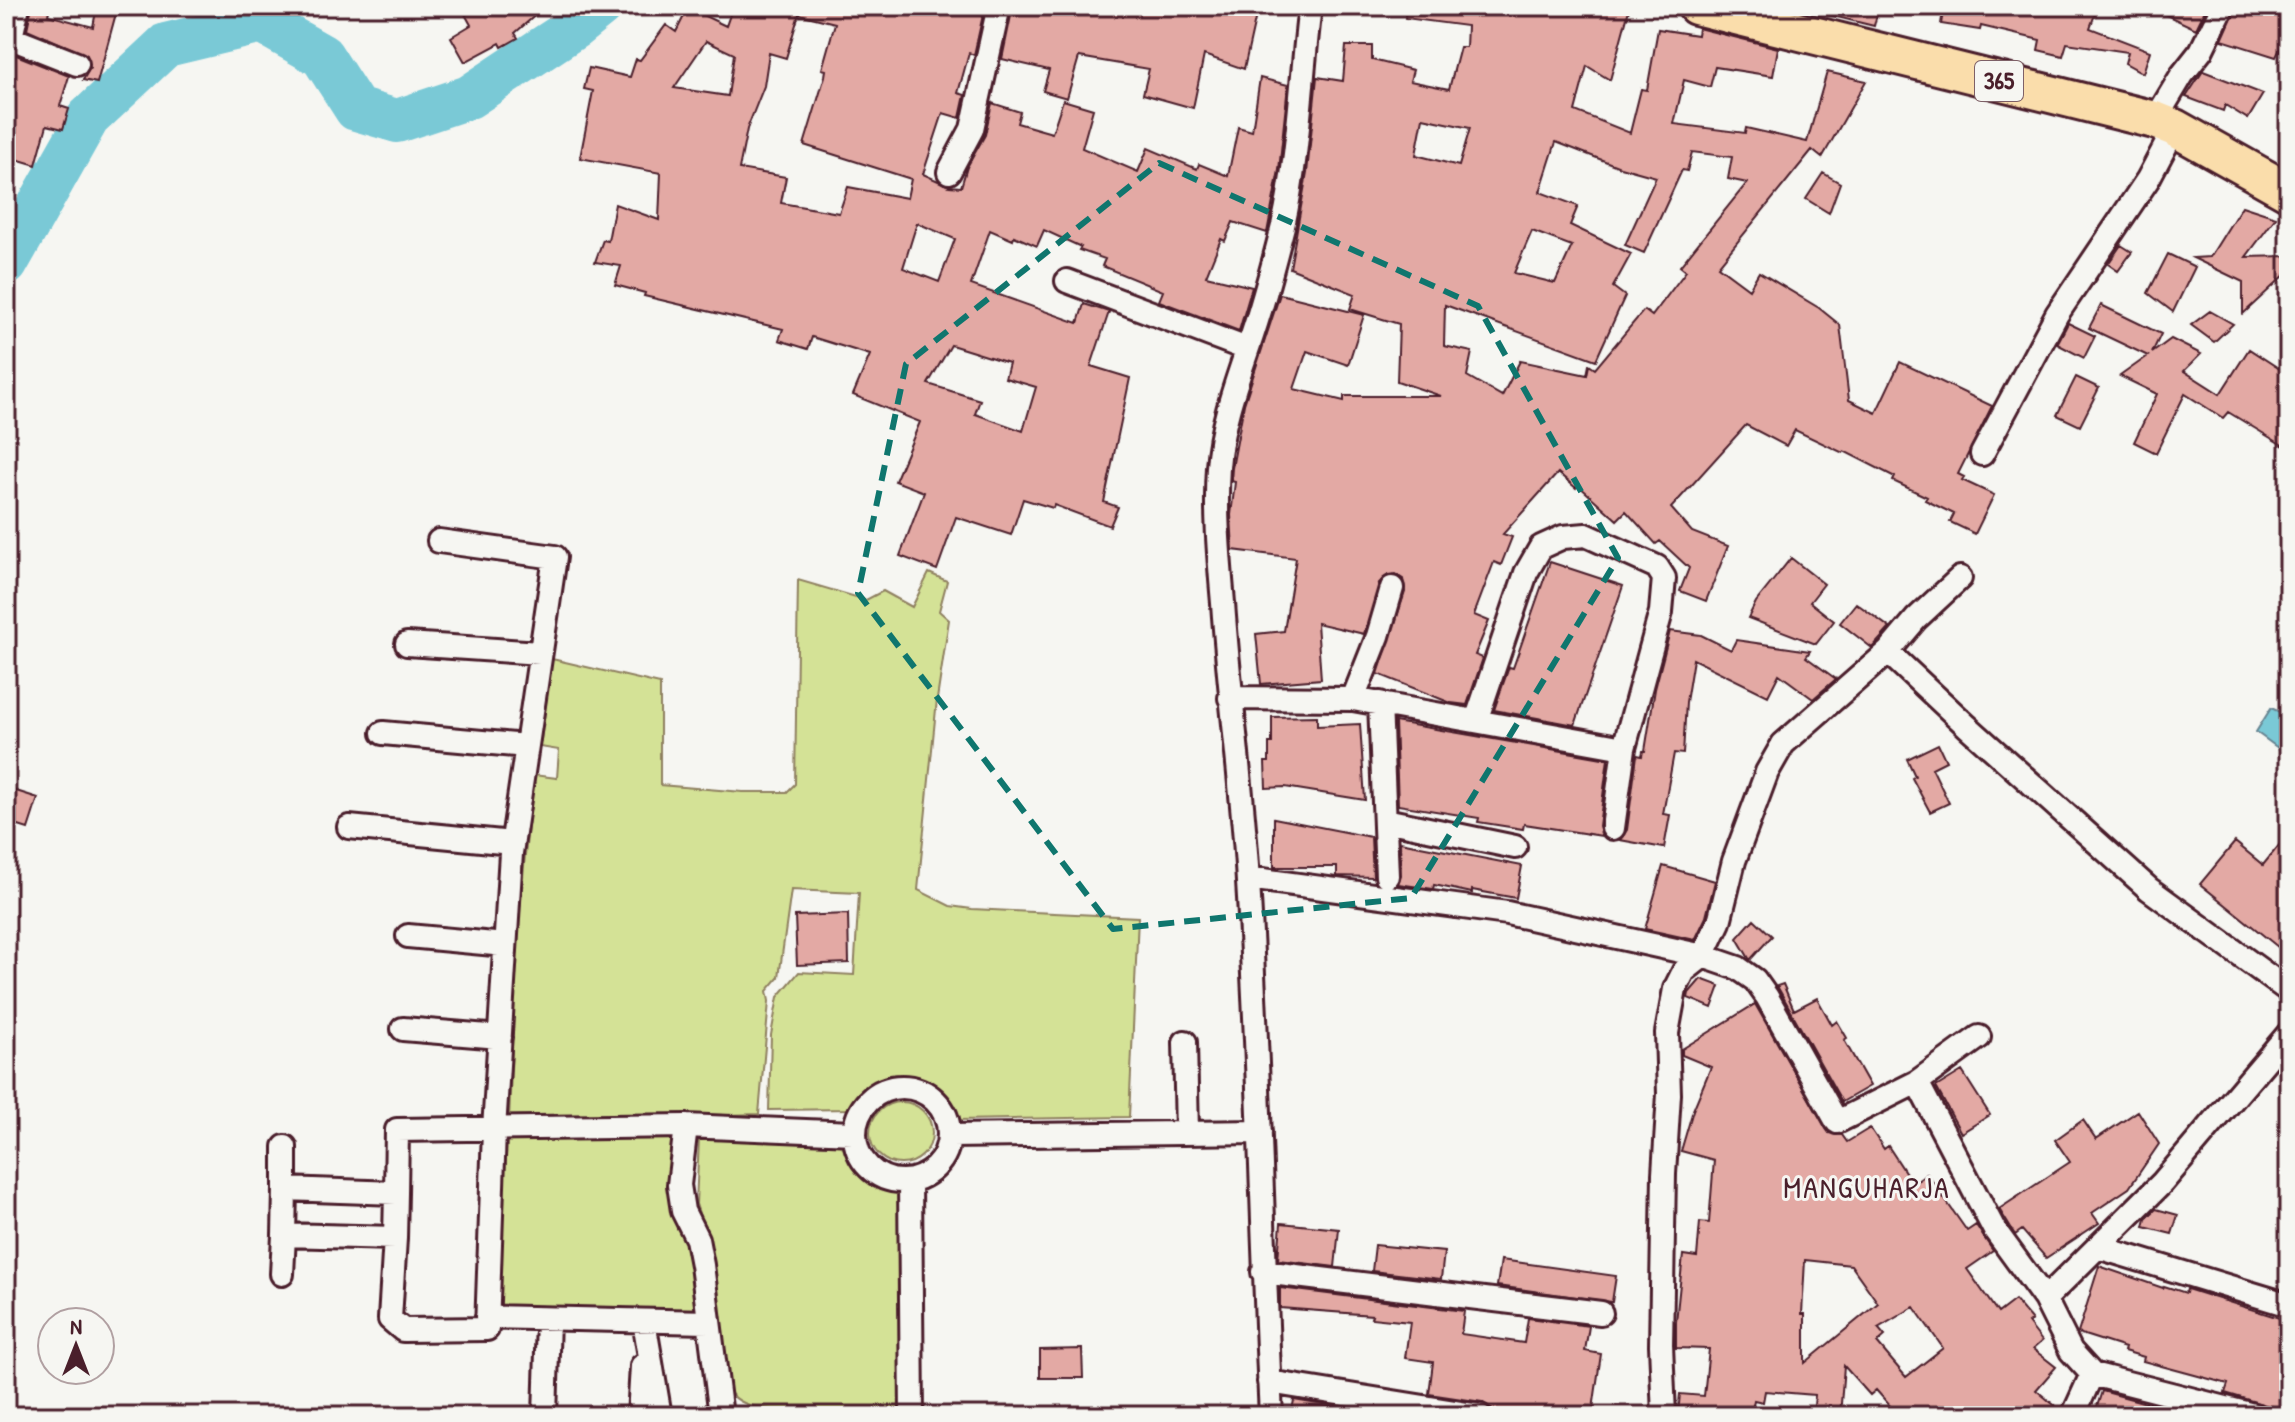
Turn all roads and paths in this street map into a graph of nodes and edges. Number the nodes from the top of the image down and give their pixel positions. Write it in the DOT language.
graph roads {
  1 [pos="18,6"];
  2 [pos="999,6"];
  3 [pos="1310,6"];
  4 [pos="1696,6"];
  5 [pos="2223,6"];
  6 [pos="1748,12"];
  7 [pos="77,64"];
  8 [pos="2165,124"];
  9 [pos="949,172"];
  10 [pos="2289,192"];
  11 [pos="1067,281"];
  12 [pos="1247,349"];
  13 [pos="1982,454"];
  14 [pos="439,541"];
  15 [pos="1960,578"];
  16 [pos="1392,588"];
  17 [pos="407,644"];
  18 [pos="1888,652"];
  19 [pos="540,653"];
  20 [pos="1230,698"];
  21 [pos="1353,699"];
  22 [pos="1380,703"];
  23 [pos="1476,721"];
  24 [pos="383,733"];
  25 [pos="526,746"];
  26 [pos="1624,748"];
  27 [pos="1385,820"];
  28 [pos="349,827"];
  29 [pos="1613,828"];
  30 [pos="512,843"];
  31 [pos="1515,847"];
  32 [pos="1387,876"];
  33 [pos="1248,878"];
  34 [pos="408,936"];
  35 [pos="505,945"];
  36 [pos="1703,956"];
  37 [pos="2289,991"];
  38 [pos="403,1029"];
  39 [pos="2289,1033"];
  40 [pos="500,1037"];
  41 [pos="1979,1037"];
  42 [pos="1185,1042"];
  43 [pos="1917,1082"];
  44 [pos="686,1126"];
  45 [pos="494,1130"];
  46 [pos="1260,1132"];
  47 [pos="853,1133"];
  48 [pos="1187,1133"];
  49 [pos="950,1136"];
  50 [pos="285,1147"];
  51 [pos="910,1181"];
  52 [pos="285,1189"];
  53 [pos="396,1193"];
  54 [pos="284,1235"];
  55 [pos="395,1238"];
  56 [pos="2098,1247"];
  57 [pos="1263,1272"];
  58 [pos="282,1274"];
  59 [pos="2045,1299"];
  60 [pos="2289,1305"];
  61 [pos="1601,1313"];
  62 [pos="487,1317"];
  63 [pos="548,1319"];
  64 [pos="644,1321"];
  65 [pos="708,1322"];
  66 [pos="2092,1374"];
  67 [pos="1269,1382"];
  68 [pos="545,1416"];
  69 [pos="639,1416"];
  70 [pos="660,1416"];
  71 [pos="721,1416"];
  72 [pos="912,1416"];
  73 [pos="1271,1416"];
  74 [pos="1480,1416"];
  75 [pos="1664,1416"];
  76 [pos="2073,1416"];
  77 [pos="2257,1416"];
  1 -- 7 [label="street"];
  2 -- 9 [label="street"];
  3 -- 12 [label="street"];
  4 -- 6 [label="main road, 365"];
  5 -- 8 [label="street"];
  6 -- 8 [label="main road, 365"];
  8 -- 10 [label="main road, 365"];
  8 -- 13 [label="street"];
  11 -- 12 [label="street"];
  12 -- 20 [label="street"];
  14 -- 19 [label="street"];
  15 -- 18 [label="street"];
  16 -- 21 [label="street"];
  17 -- 19 [label="street"];
  18 -- 36 [label="street"];
  18 -- 37 [label="street"];
  19 -- 25 [label="street"];
  20 -- 21 [label="street"];
  20 -- 33 [label="street"];
  21 -- 22 [label="street"];
  22 -- 23 [label="street"];
  22 -- 27 [label="street"];
  23 -- 26 [label="street"];
  23 -- 26 [label="street"];
  24 -- 25 [label="street"];
  25 -- 30 [label="street"];
  26 -- 29 [label="street"];
  27 -- 31 [label="street"];
  27 -- 32 [label="street"];
  28 -- 30 [label="street"];
  30 -- 35 [label="street"];
  33 -- 36 [label="street"];
  33 -- 46 [label="street"];
  34 -- 35 [label="street"];
  35 -- 40 [label="street"];
  36 -- 43 [label="street"];
  36 -- 75 [label="street"];
  38 -- 40 [label="street"];
  39 -- 56 [label="street"];
  40 -- 45 [label="street"];
  41 -- 43 [label="street"];
  42 -- 48 [label="street"];
  43 -- 59 [label="street"];
  44 -- 45 [label="street"];
  44 -- 47 [label="street"];
  44 -- 65 [label="street"];
  45 -- 53 [label="street"];
  45 -- 62 [label="street"];
  46 -- 48 [label="street"];
  46 -- 57 [label="street"];
  47 -- 49 [label="street"];
  47 -- 51 [label="street"];
  48 -- 49 [label="street"];
  49 -- 51 [label="street"];
  50 -- 52 [label="street"];
  51 -- 72 [label="street"];
  52 -- 53 [label="street"];
  52 -- 54 [label="street"];
  53 -- 55 [label="street"];
  54 -- 55 [label="street"];
  54 -- 58 [label="street"];
  55 -- 62 [label="street"];
  56 -- 59 [label="street"];
  56 -- 60 [label="street"];
  57 -- 61 [label="street"];
  57 -- 67 [label="street"];
  59 -- 66 [label="street"];
  62 -- 63 [label="street"];
  63 -- 64 [label="street"];
  63 -- 68 [label="street"];
  64 -- 65 [label="street"];
  64 -- 69 [label="street"];
  64 -- 70 [label="street"];
  65 -- 71 [label="street"];
  66 -- 76 [label="street"];
  66 -- 77 [label="street"];
  67 -- 73 [label="street"];
  67 -- 74 [label="street"];
}
